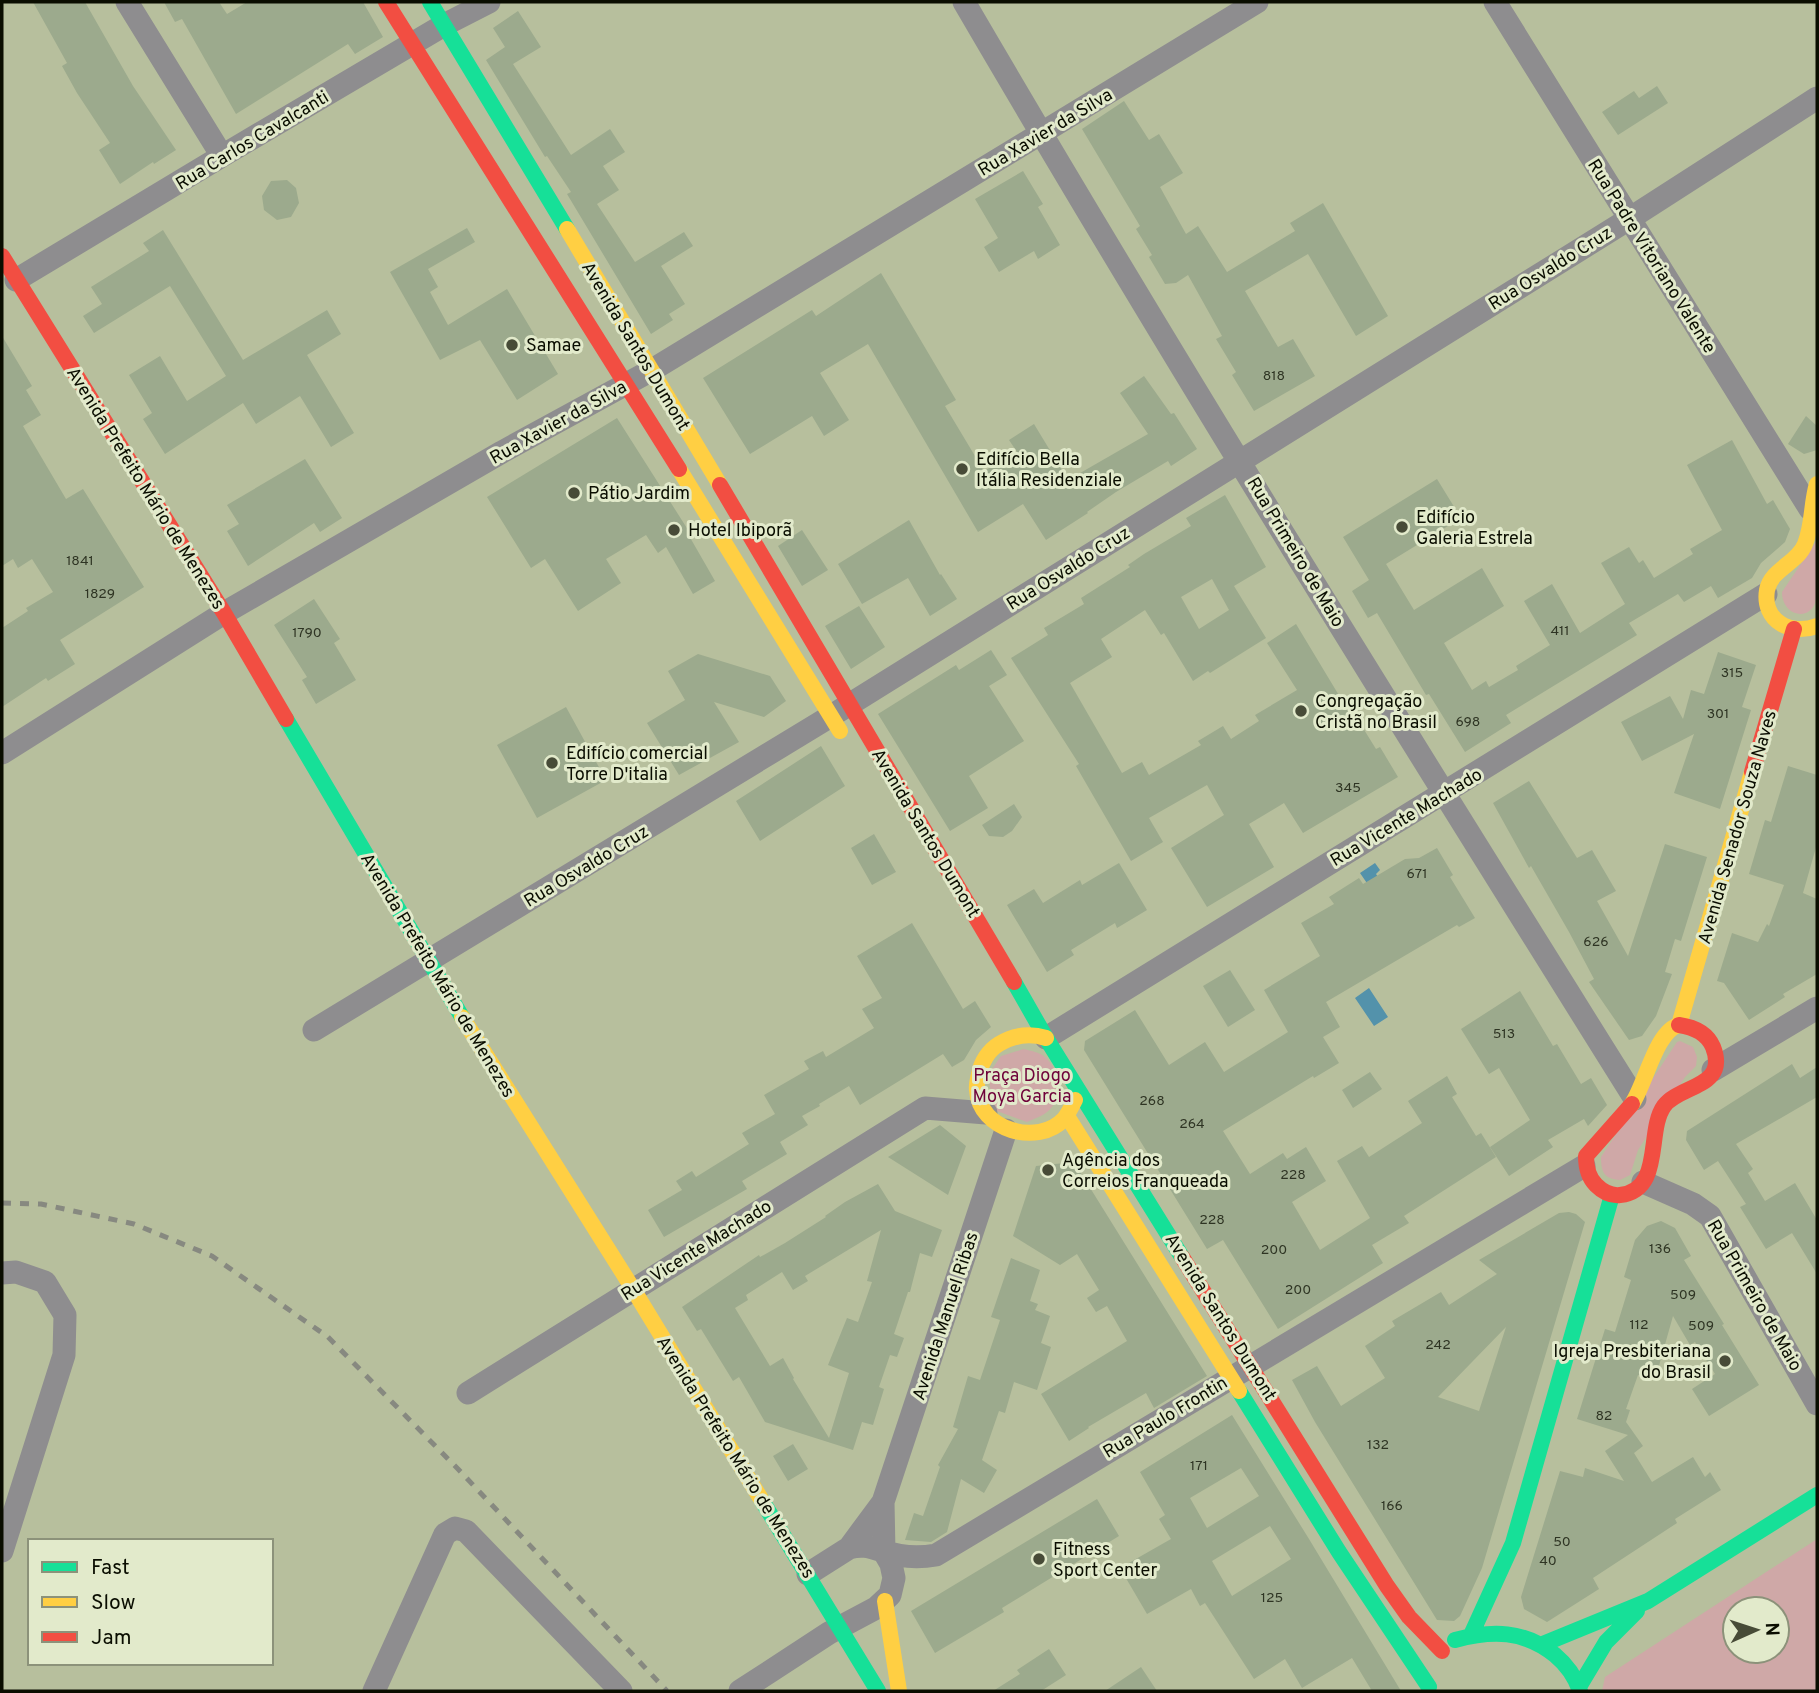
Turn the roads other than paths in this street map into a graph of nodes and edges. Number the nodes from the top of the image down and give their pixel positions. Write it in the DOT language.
graph roads {
  1 [pos="127,2"];
  2 [pos="386,2"];
  3 [pos="430,2"];
  4 [pos="489,2"];
  5 [pos="964,2"];
  6 [pos="1257,2"];
  7 [pos="1495,2"];
  8 [pos="444,25"];
  9 [pos="412,45"];
  10 [pos="1817,98"];
  11 [pos="1041,134"];
  12 [pos="222,156"];
  13 [pos="541,190"];
  14 [pos="515,208"];
  15 [pos="1629,219"];
  16 [pos="2,256"];
  17 [pos="16,280"];
  18 [pos="652,370"];
  19 [pos="627,384"];
  20 [pos="1240,461"];
  21 [pos="1817,484"];
  22 [pos="1810,509"];
  23 [pos="736,511"];
  24 [pos="713,524"];
  25 [pos="1766,594"];
  26 [pos="224,613"];
  27 [pos="1817,626"];
  28 [pos="1794,629"];
  29 [pos="840,710"];
  30 [pos="852,750"];
  31 [pos="2,753"];
  32 [pos="1444,794"];
  33 [pos="428,962"];
  34 [pos="1817,1008"];
  35 [pos="1679,1026"];
  36 [pos="314,1030"];
  37 [pos="1046,1038"];
  38 [pos="1713,1070"];
  39 [pos="1078,1090"];
  40 [pos="1635,1099"];
  41 [pos="986,1113"];
  42 [pos="1067,1116"];
  43 [pos="1006,1130"];
  44 [pos="1584,1166"];
  45 [pos="1643,1182"];
  46 [pos="1612,1195"];
  47 [pos="2,1273"];
  48 [pos="633,1289"];
  49 [pos="1251,1366"];
  50 [pos="1230,1379"];
  51 [pos="468,1393"];
  52 [pos="1817,1404"];
  53 [pos="1817,1495"];
  54 [pos="883,1502"];
  55 [pos="1513,1543"];
  56 [pos="849,1548"];
  57 [pos="2,1551"];
  58 [pos="884,1552"];
  59 [pos="808,1574"];
  60 [pos="1509,1593"];
  61 [pos="885,1601"];
  62 [pos="1648,1601"];
  63 [pos="839,1628"];
  64 [pos="1471,1635"];
  65 [pos="1543,1644"];
  66 [pos="1442,1651"];
  67 [pos="1430,1689"];
  68 [pos="1579,1689"];
  69 [pos="374,1691"];
  70 [pos="621,1691"];
  71 [pos="740,1691"];
  72 [pos="878,1691"];
  73 [pos="899,1691"];
  1 -- 12 [label="street"];
  2 -- 9 [label="main road, Avenida Santos Dumont"];
  3 -- 8 [label="main road, Avenida Santos Dumont"];
  4 -- 8 [label="street, Rua Carlos Cavalcanti"];
  5 -- 11 [label="street, Rua Primeiro de Maio"];
  6 -- 11 [label="street, Rua Xavier da Silva"];
  7 -- 15 [label="street, Rua Padre Vitoriano Valente"];
  8 -- 9 [label="street, Rua Carlos Cavalcanti"];
  8 -- 13 [label="main road, Avenida Santos Dumont"];
  9 -- 12 [label="street, Rua Carlos Cavalcanti"];
  9 -- 14 [label="main road, Avenida Santos Dumont"];
  10 -- 15 [label="street, Rua Osvaldo Cruz"];
  11 -- 18 [label="street, Rua Xavier da Silva"];
  11 -- 20 [label="street, Rua Primeiro de Maio"];
  12 -- 17 [label="street, Rua Carlos Cavalcanti"];
  13 -- 14 [label="main road"];
  13 -- 18 [label="main road, Avenida Santos Dumont"];
  14 -- 19 [label="main road, Avenida Santos Dumont"];
  15 -- 20 [label="street, Rua Osvaldo Cruz"];
  15 -- 22 [label="street, Rua Padre Vitoriano Valente"];
  16 -- 17 [label="main road, Avenida Prefeito Mário de Menezes"];
  17 -- 26 [label="main road, Avenida Prefeito Mário de Menezes"];
  18 -- 19 [label="street, Rua Xavier da Silva"];
  18 -- 23 [label="main road, Avenida Santos Dumont"];
  19 -- 24 [label="main road, Avenida Santos Dumont"];
  19 -- 26 [label="street, Rua Xavier da Silva"];
  20 -- 29 [label="street, Rua Osvaldo Cruz"];
  20 -- 32 [label="street, Rua Primeiro de Maio"];
  21 -- 22 [label="main road"];
  22 -- 25 [label="main road"];
  23 -- 24 [label="main road"];
  23 -- 29 [label="main road, Avenida Santos Dumont"];
  24 -- 29 [label="main road, Avenida Santos Dumont"];
  25 -- 28 [label="main road"];
  25 -- 32 [label="street, Rua Vicente Machado"];
  26 -- 31 [label="street, Rua Xavier da Silva"];
  26 -- 33 [label="main road, Avenida Prefeito Mário de Menezes"];
  27 -- 28 [label="main road"];
  28 -- 35 [label="main road, Avenida Senador Souza Naves"];
  29 -- 30 [label="main road, Avenida Santos Dumont"];
  29 -- 33 [label="street, Rua Osvaldo Cruz"];
  29 -- 37 [label="main road, Avenida Santos Dumont"];
  32 -- 37 [label="street, Rua Vicente Machado"];
  32 -- 40 [label="street, Rua Primeiro de Maio"];
  33 -- 36 [label="street, Rua Osvaldo Cruz"];
  33 -- 48 [label="main road, Avenida Prefeito Mário de Menezes"];
  34 -- 38 [label="street"];
  35 -- 38 [label="main road"];
  35 -- 40 [label="main road"];
  37 -- 39 [label="main road, Avenida Santos Dumont"];
  37 -- 41 [label="main road"];
  38 -- 45 [label="main road"];
  39 -- 42 [label="main road"];
  39 -- 49 [label="main road, Avenida Santos Dumont"];
  40 -- 44 [label="main road"];
  41 -- 43 [label="main road"];
  41 -- 48 [label="street, Rua Vicente Machado"];
  42 -- 43 [label="main road"];
  42 -- 50 [label="main road, Avenida Santos Dumont"];
  43 -- 54 [label="street, Avenida Manuel Ribas"];
  44 -- 46 [label="main road"];
  44 -- 49 [label="street, Rua Paulo Frontin"];
  45 -- 46 [label="main road"];
  45 -- 52 [label="street, Rua Primeiro de Maio"];
  46 -- 55 [label="main road"];
  47 -- 57 [label="street"];
  48 -- 51 [label="street, Rua Vicente Machado"];
  48 -- 59 [label="main road, Avenida Prefeito Mário de Menezes"];
  49 -- 50 [label="street, Rua Paulo Frontin"];
  49 -- 66 [label="main road, Avenida Santos Dumont"];
  50 -- 58 [label="street, Rua Paulo Frontin"];
  50 -- 67 [label="main road, Avenida Santos Dumont"];
  53 -- 62 [label="main road"];
  54 -- 56 [label="street, Avenida Manuel Ribas"];
  54 -- 58 [label="street, Avenida Manuel Ribas"];
  55 -- 60 [label="main road"];
  55 -- 64 [label="main road"];
  56 -- 58 [label="street"];
  56 -- 59 [label="street, Avenida Manuel Ribas"];
  58 -- 61 [label="street, Avenida Manuel Ribas"];
  59 -- 63 [label="main road, Avenida Prefeito Mário de Menezes"];
  61 -- 63 [label="street"];
  61 -- 73 [label="main road"];
  62 -- 65 [label="main road"];
  62 -- 68 [label="main road"];
  63 -- 71 [label="street"];
  63 -- 72 [label="main road, Avenida Prefeito Mário de Menezes"];
  64 -- 65 [label="main road"];
  64 -- 66 [label="main road"];
  65 -- 68 [label="main road"];
  66 -- 67 [label="main road"];
  69 -- 70 [label="street"];
}
